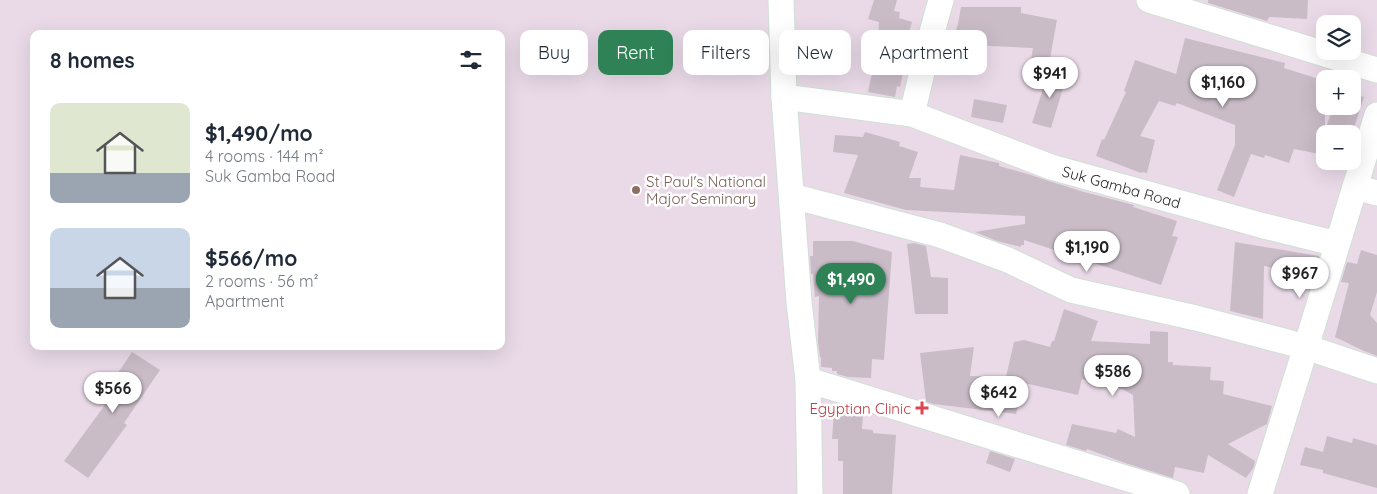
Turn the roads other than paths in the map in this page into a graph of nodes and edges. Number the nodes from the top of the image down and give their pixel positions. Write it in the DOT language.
graph roads {
  1 [pos="781,0"];
  2 [pos="941,0"];
  3 [pos="1150,0"];
  4 [pos="1377,70"];
  5 [pos="784,97"];
  6 [pos="912,114"];
  7 [pos="1377,115"];
  8 [pos="1366,190"];
  9 [pos="792,196"];
  10 [pos="1337,244"];
  11 [pos="1306,347"];
  12 [pos="1377,371"];
  13 [pos="808,380"];
  14 [pos="810,494"];
  15 [pos="1177,494"];
  16 [pos="1260,494"];
  1 -- 5 [label="street"];
  2 -- 6 [label="street"];
  3 -- 4 [label="street"];
  5 -- 6 [label="street, Suk Gamba Road"];
  5 -- 9 [label="street"];
  6 -- 10 [label="street, Suk Gamba Road"];
  7 -- 8 [label="street"];
  8 -- 10 [label="street"];
  9 -- 11 [label="street"];
  9 -- 13 [label="street"];
  10 -- 11 [label="street"];
  11 -- 12 [label="street"];
  11 -- 16 [label="street"];
  13 -- 14 [label="street"];
  13 -- 15 [label="street"];
}
